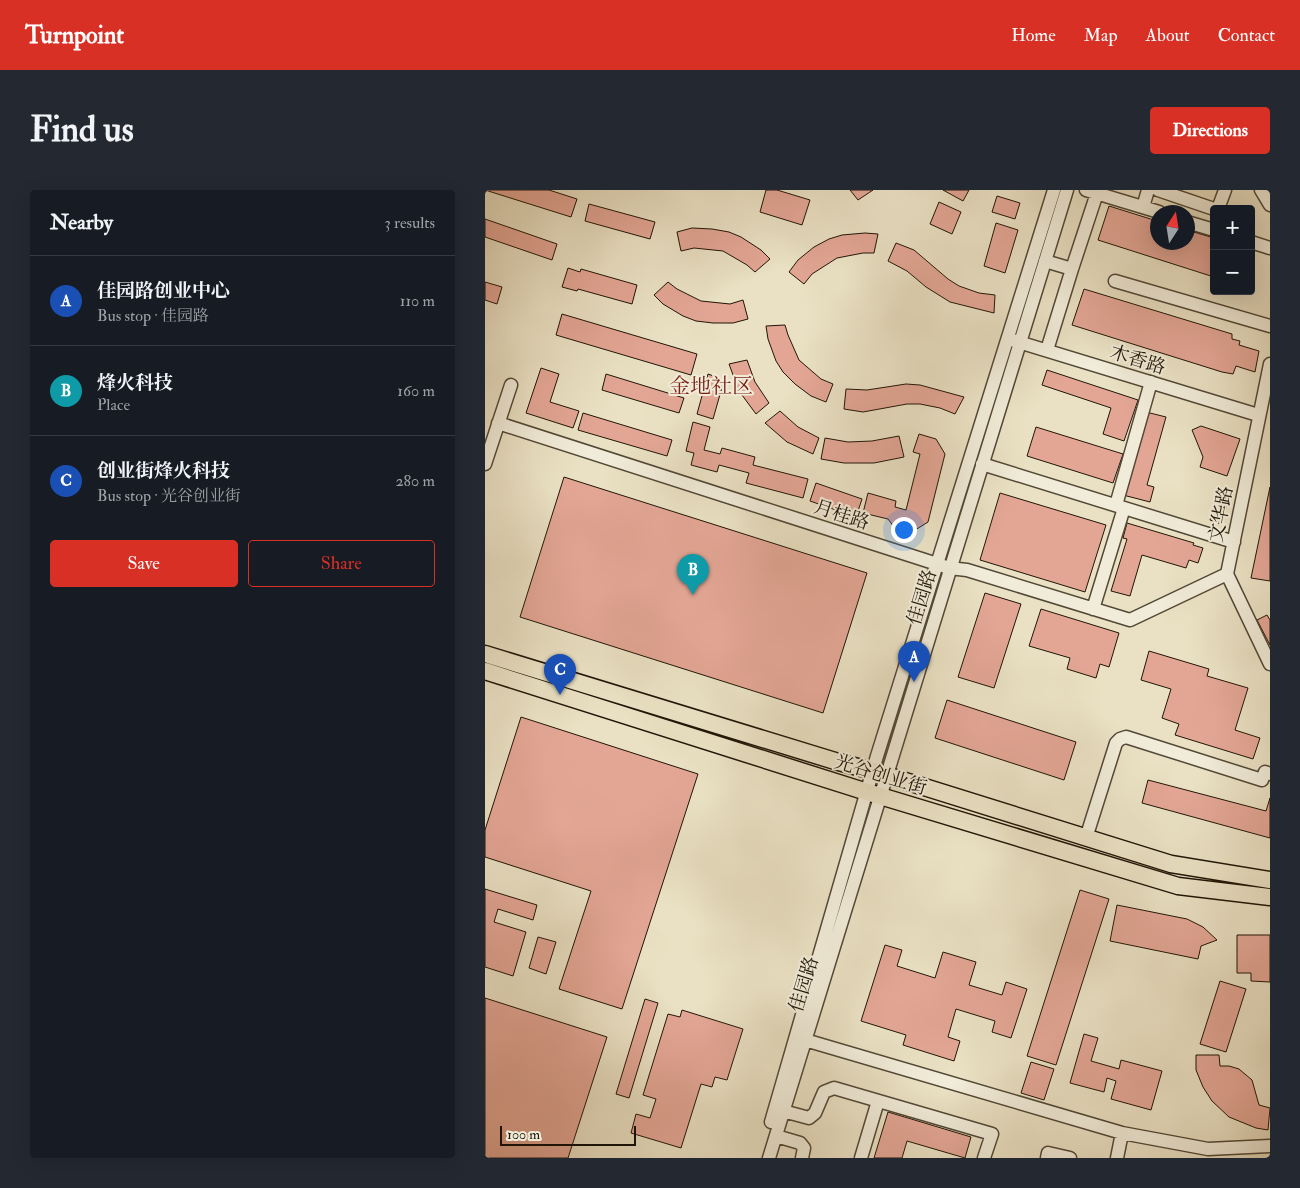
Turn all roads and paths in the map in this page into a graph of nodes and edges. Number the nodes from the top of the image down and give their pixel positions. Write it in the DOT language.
graph roads {
  1 [pos="1054,190"];
  2 [pos="1067,190"];
  3 [pos="1149,190"];
  4 [pos="1159,190"];
  5 [pos="1225,190"];
  6 [pos="1261,190"];
  7 [pos="1093,191"];
  8 [pos="1219,205"];
  9 [pos="1270,205"];
  10 [pos="1143,207"];
  11 [pos="1210,208"];
  12 [pos="1150,209"];
  13 [pos="1195,224"];
  14 [pos="1210,226"];
  15 [pos="1255,243"];
  16 [pos="1270,248"];
  17 [pos="1045,261"];
  18 [pos="1072,269"];
  19 [pos="1115,281"];
  20 [pos="1270,326"];
  21 [pos="1007,338"];
  22 [pos="1020,342"];
  23 [pos="1047,350"];
  24 [pos="1270,364"];
  25 [pos="1151,382"];
  26 [pos="511,384"];
  27 [pos="1259,415"];
  28 [pos="498,423"];
  29 [pos="485,464"];
  30 [pos="982,464"];
  31 [pos="1120,506"];
  32 [pos="1234,542"];
  33 [pos="943,566"];
  34 [pos="1227,574"];
  35 [pos="1093,609"];
  36 [pos="485,654"];
  37 [pos="1270,664"];
  38 [pos="485,671"];
  39 [pos="880,773"];
  40 [pos="1270,774"];
  41 [pos="874,793"];
  42 [pos="1086,838"];
  43 [pos="1270,880"];
  44 [pos="1270,896"];
  45 [pos="805,1040"];
  46 [pos="878,1101"];
  47 [pos="783,1111"];
  48 [pos="1122,1134"];
  49 [pos="775,1136"];
  50 [pos="1270,1146"];
  51 [pos="1236,1153"];
  52 [pos="761,1158"];
  53 [pos="769,1158"];
  54 [pos="802,1158"];
  55 [pos="861,1158"];
  56 [pos="984,1158"];
  57 [pos="1047,1158"];
  58 [pos="1070,1158"];
  59 [pos="1117,1158"];
  1 -- 21 [label="street, 佳园路"];
  2 -- 17 [label="street, 佳园路"];
  3 -- 10 [label="street"];
  4 -- 11 [label="street"];
  5 -- 8 [label="street"];
  6 -- 9 [label="street"];
  7 -- 10 [label="street"];
  7 -- 18 [label="street"];
  10 -- 12 [label="street"];
  13 -- 14 [label="street"];
  15 -- 16 [label="street"];
  17 -- 18 [label="street"];
  17 -- 22 [label="street, 佳园路"];
  18 -- 23 [label="street"];
  19 -- 20 [label="street"];
  21 -- 22 [label="street, 木香路"];
  21 -- 33 [label="street, 佳园路"];
  22 -- 23 [label="street, 木香路"];
  22 -- 30 [label="street, 佳园路"];
  23 -- 25 [label="street, 木香路"];
  24 -- 27 [label="street, 文华路"];
  25 -- 27 [label="street, 木香路"];
  25 -- 31 [label="street"];
  26 -- 28 [label="street"];
  27 -- 32 [label="street, 文华路"];
  28 -- 29 [label="street"];
  28 -- 33 [label="street, 月桂路"];
  30 -- 31 [label="street"];
  30 -- 33 [label="street, 佳园路"];
  31 -- 32 [label="street"];
  31 -- 35 [label="street"];
  32 -- 34 [label="street, 文华路"];
  33 -- 35 [label="street, 月桂路"];
  33 -- 39 [label="street, 佳园路"];
  34 -- 35 [label="street, 月桂路"];
  34 -- 37 [label="street"];
  36 -- 39 [label="main road, 光谷创业街"];
  38 -- 41 [label="main road, 光谷创业街"];
  39 -- 41 [label="street, 佳园路"];
  39 -- 42 [label="main road, 光谷创业街"];
  40 -- 42 [label="street"];
  41 -- 44 [label="main road, 光谷创业街"];
  41 -- 45 [label="street, 佳园路"];
  41 -- 52 [label="street, 佳园路"];
  42 -- 43 [label="main road, 光谷创业街"];
  45 -- 47 [label="street, 佳园路"];
  45 -- 48 [label="street"];
  46 -- 47 [label="street"];
  46 -- 55 [label="street"];
  46 -- 56 [label="street"];
  47 -- 49 [label="street, 佳园路"];
  48 -- 51 [label="street"];
  48 -- 59 [label="street"];
  49 -- 53 [label="street, 佳园路"];
  49 -- 54 [label="street"];
  50 -- 51 [label="street"];
  57 -- 58 [label="street"];
}
